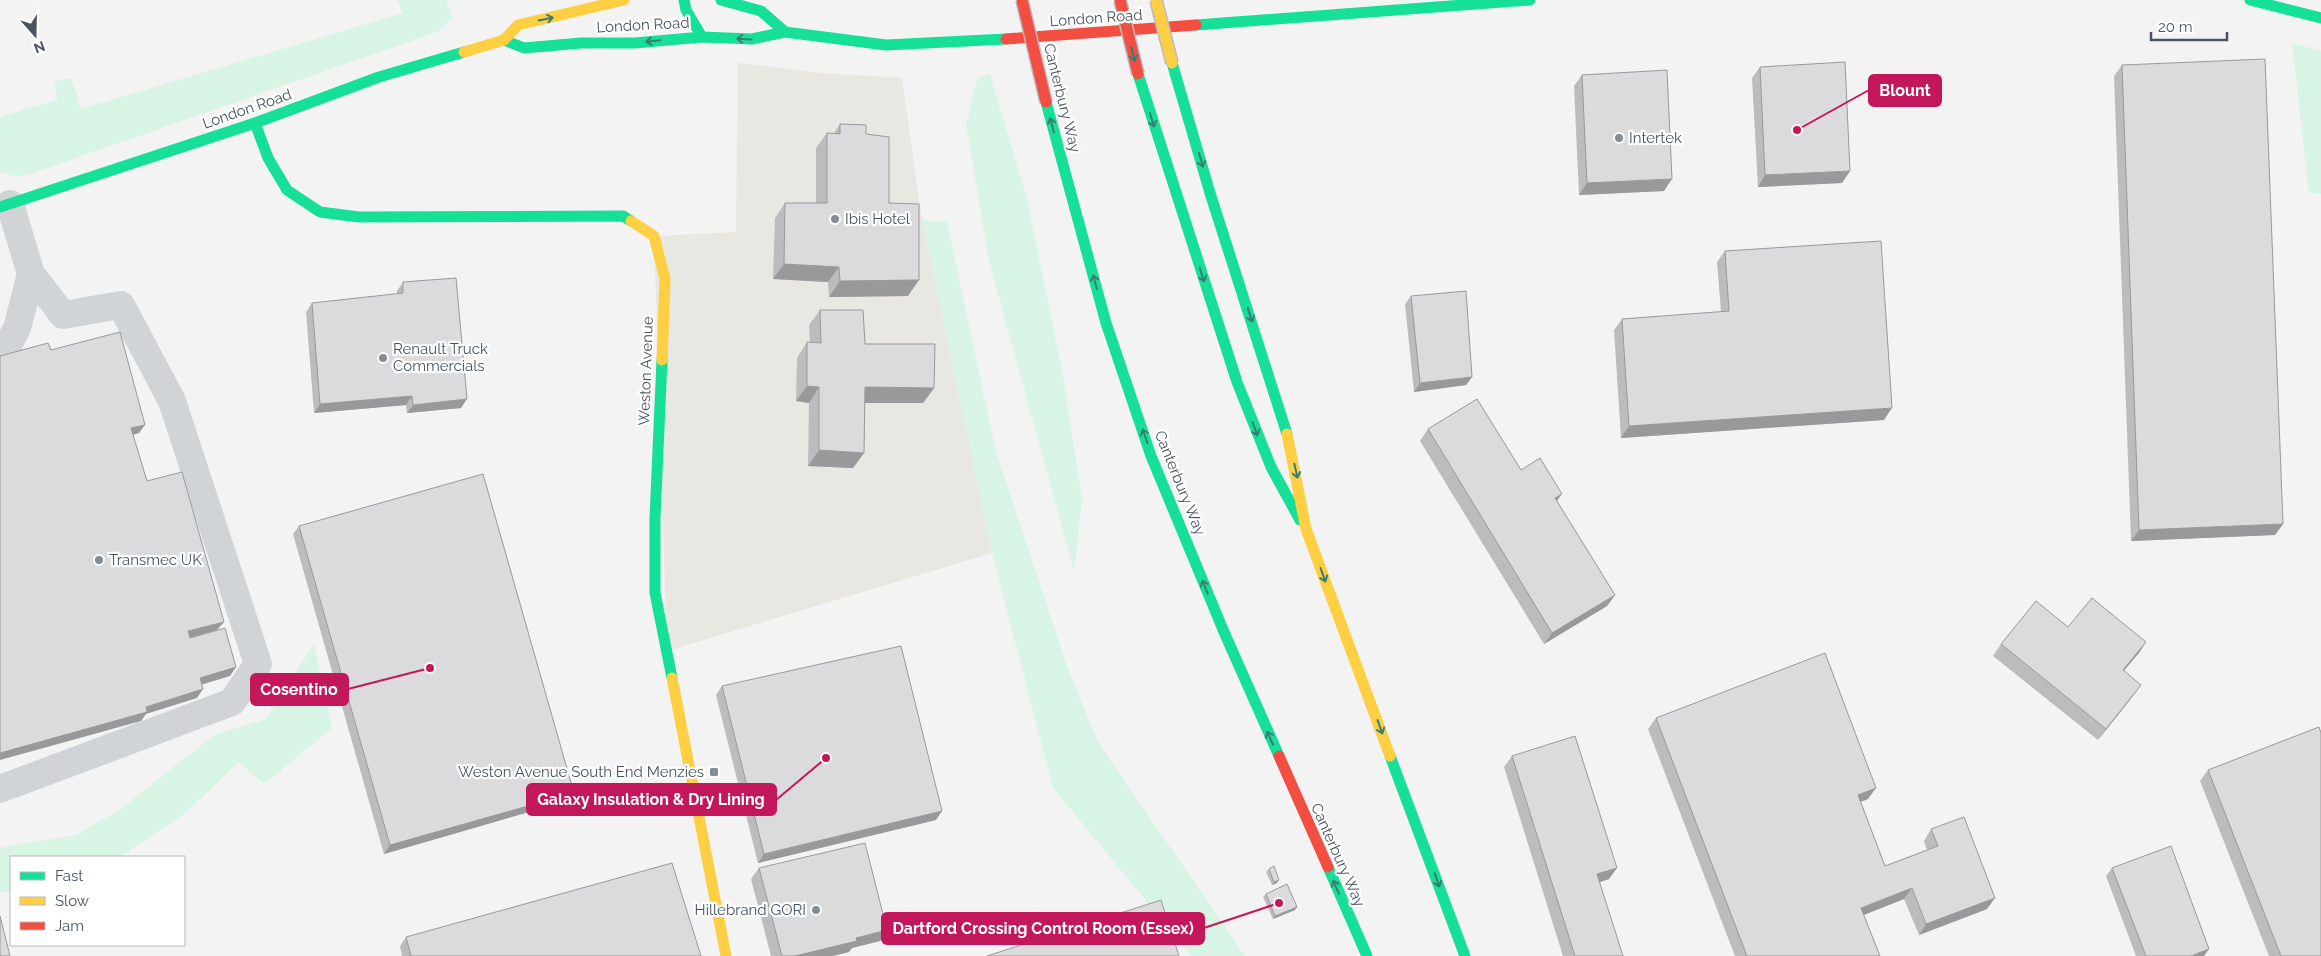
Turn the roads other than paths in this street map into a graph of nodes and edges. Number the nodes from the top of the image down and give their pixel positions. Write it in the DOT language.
graph roads {
  1 [pos="624,0"];
  2 [pos="684,0"];
  3 [pos="721,0"];
  4 [pos="1022,0"];
  5 [pos="1120,0"];
  6 [pos="1156,0"];
  7 [pos="1530,0"];
  8 [pos="2250,0"];
  9 [pos="2321,18"];
  10 [pos="785,32"];
  11 [pos="702,37"];
  12 [pos="504,40"];
  13 [pos="255,123"];
  14 [pos="5,205"];
  15 [pos="31,274"];
  16 [pos="0,347"];
  17 [pos="1306,529"];
  18 [pos="0,789"];
  19 [pos="726,956"];
  20 [pos="1367,956"];
  21 [pos="1465,956"];
  12 -- 1 [label="main road, London Road, one-way"];
  2 -- 11 [label="main road"];
  3 -- 10 [label="main road"];
  20 -- 4 [label="main road, Canterbury Way, one-way, bridge"];
  5 -- 17 [label="main road, one-way, bridge"];
  6 -- 17 [label="main road, one-way, bridge"];
  7 -- 10 [label="main road, London Road"];
  8 -- 9 [label="main road"];
  10 -- 11 [label="main road, London Road, one-way"];
  11 -- 12 [label="main road, London Road, one-way"];
  12 -- 13 [label="main road, London Road"];
  13 -- 14 [label="main road, London Road"];
  13 -- 19 [label="main road, Weston Avenue"];
  14 -- 15 [label="street"];
  15 -- 16 [label="street"];
  15 -- 18 [label="street"];
  17 -- 21 [label="main road, one-way"];
}
